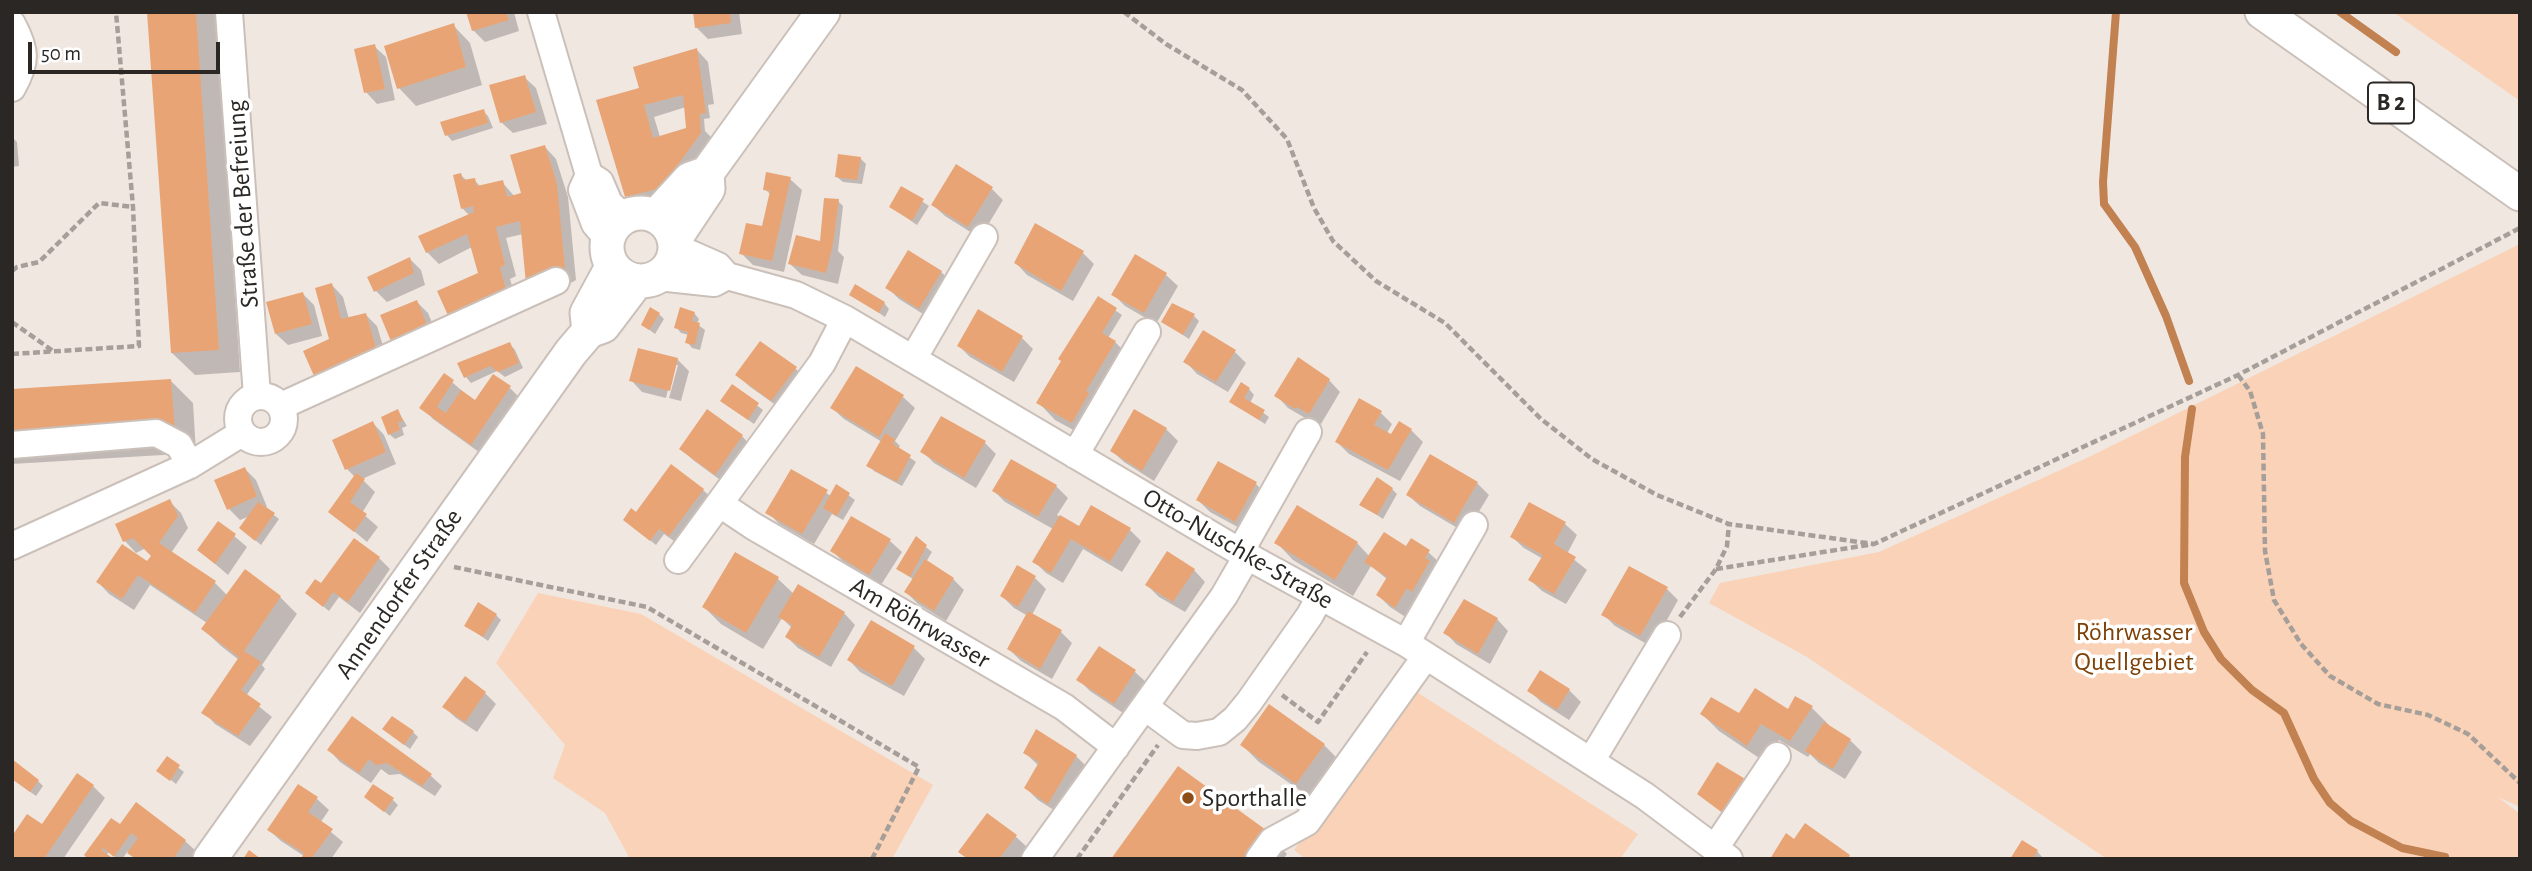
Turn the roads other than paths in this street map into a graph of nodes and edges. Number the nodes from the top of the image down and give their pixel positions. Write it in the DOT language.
graph roads {
  1 [pos="229,12"];
  2 [pos="541,12"];
  3 [pos="823,12"];
  4 [pos="2262,12"];
  5 [pos="12,24"];
  6 [pos="12,88"];
  7 [pos="2520,194"];
  8 [pos="668,234"];
  9 [pos="984,237"];
  10 [pos="628,256"];
  11 [pos="727,276"];
  12 [pos="556,281"];
  13 [pos="845,319"];
  14 [pos="1147,332"];
  15 [pos="913,359"];
  16 [pos="269,401"];
  17 [pos="1308,432"];
  18 [pos="242,433"];
  19 [pos="12,445"];
  20 [pos="1075,455"];
  21 [pos="190,465"];
  22 [pos="720,504"];
  23 [pos="1474,525"];
  24 [pos="12,546"];
  25 [pos="1243,554"];
  26 [pos="678,560"];
  27 [pos="1320,596"];
  28 [pos="1667,635"];
  29 [pos="1416,650"];
  30 [pos="1145,707"];
  31 [pos="1116,747"];
  32 [pos="1777,756"];
  33 [pos="1591,761"];
  34 [pos="1722,854"];
  35 [pos="210,859"];
  36 [pos="1035,859"];
  37 [pos="1259,859"];
  1 -- 16 [label="street, Straße der Befreiung"];
  2 -- 10 [label="street"];
  3 -- 8 [label="main road"];
  4 -- 7 [label="main road, B 2"];
  5 -- 6 [label="street"];
  8 -- 10 [label="main road, Annendorfer Straße"];
  8 -- 10 [label="main road"];
  8 -- 11 [label="street, Otto-Nuschke-Straße"];
  9 -- 15 [label="street"];
  10 -- 11 [label="street, Otto-Nuschke-Straße"];
  10 -- 35 [label="main road, Annendorfer Straße"];
  11 -- 13 [label="street, Otto-Nuschke-Straße"];
  12 -- 16 [label="street"];
  13 -- 15 [label="street, Otto-Nuschke-Straße"];
  13 -- 22 [label="street"];
  14 -- 20 [label="street"];
  15 -- 20 [label="street, Otto-Nuschke-Straße"];
  16 -- 18 [label="street"];
  16 -- 18 [label="street"];
  17 -- 25 [label="street"];
  18 -- 21 [label="street"];
  19 -- 21 [label="street"];
  20 -- 25 [label="street, Otto-Nuschke-Straße"];
  21 -- 24 [label="street"];
  22 -- 26 [label="street"];
  22 -- 31 [label="street, Am Röhrwasser"];
  23 -- 29 [label="street"];
  25 -- 27 [label="street, Otto-Nuschke-Straße"];
  25 -- 30 [label="street"];
  27 -- 29 [label="street, Otto-Nuschke-Straße"];
  27 -- 30 [label="street"];
  28 -- 33 [label="street"];
  29 -- 33 [label="street, Otto-Nuschke-Straße"];
  29 -- 37 [label="street"];
  30 -- 31 [label="street"];
  31 -- 36 [label="street"];
  32 -- 34 [label="street"];
  33 -- 34 [label="street, Otto-Nuschke-Straße"];
}
